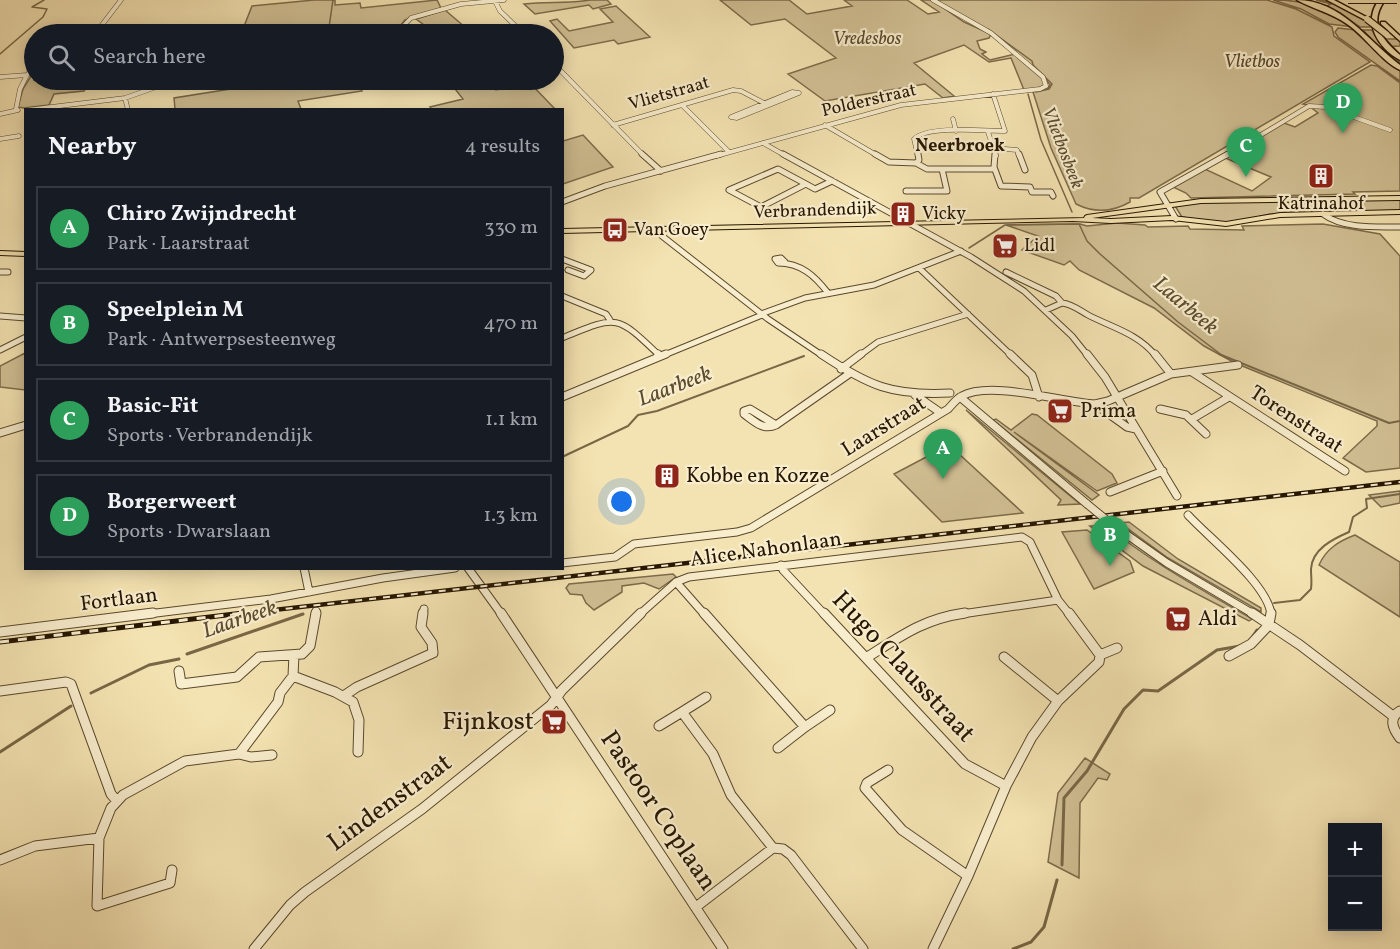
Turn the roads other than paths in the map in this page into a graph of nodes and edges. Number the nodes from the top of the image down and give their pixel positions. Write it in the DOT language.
graph roads {
  1 [pos="122,0"];
  2 [pos="504,0"];
  3 [pos="933,0"];
  4 [pos="1302,0"];
  5 [pos="1330,0"];
  6 [pos="1340,0"];
  7 [pos="1348,0"];
  8 [pos="1382,0"];
  9 [pos="1397,0"];
  10 [pos="495,1"];
  11 [pos="1368,16"];
  12 [pos="103,24"];
  13 [pos="405,24"];
  14 [pos="514,24"];
  15 [pos="1400,39"];
  16 [pos="1400,47"];
  17 [pos="1400,58"];
  18 [pos="1400,67"];
  19 [pos="24,75"];
  20 [pos="564,75"];
  21 [pos="0,77"];
  22 [pos="24,81"];
  23 [pos="148,90"];
  24 [pos="993,94"];
  25 [pos="125,98"];
  26 [pos="764,103"];
  27 [pos="683,106"];
  28 [pos="73,107"];
  29 [pos="57,108"];
  30 [pos="128,108"];
  31 [pos="15,109"];
  32 [pos="24,110"];
  33 [pos="0,114"];
  34 [pos="953,119"];
  35 [pos="825,125"];
  36 [pos="613,126"];
  37 [pos="1390,130"];
  38 [pos="956,131"];
  39 [pos="988,132"];
  40 [pos="19,136"];
  41 [pos="0,139"];
  42 [pos="763,143"];
  43 [pos="993,148"];
  44 [pos="729,152"];
  45 [pos="916,163"];
  46 [pos="942,170"];
  47 [pos="993,170"];
  48 [pos="1025,170"];
  49 [pos="661,171"];
  50 [pos="832,182"];
  51 [pos="806,184"];
  52 [pos="906,190"];
  53 [pos="1053,196"];
  54 [pos="1400,198"];
  55 [pos="564,201"];
  56 [pos="1171,204"];
  57 [pos="1400,212"];
  58 [pos="1323,214"];
  59 [pos="1078,219"];
  60 [pos="1176,219"];
  61 [pos="909,223"];
  62 [pos="936,223"];
  63 [pos="1400,227"];
  64 [pos="660,229"];
  65 [pos="564,231"];
  66 [pos="933,236"];
  67 [pos="961,251"];
  68 [pos="0,253"];
  69 [pos="24,254"];
  70 [pos="564,260"];
  71 [pos="785,262"];
  72 [pos="574,264"];
  73 [pos="919,268"];
  74 [pos="0,272"];
  75 [pos="8,272"];
  76 [pos="565,272"];
  77 [pos="1006,272"];
  78 [pos="828,293"];
  79 [pos="564,297"];
  80 [pos="1062,303"];
  81 [pos="1046,310"];
  82 [pos="762,314"];
  83 [pos="968,314"];
  84 [pos="0,316"];
  85 [pos="24,318"];
  86 [pos="610,320"];
  87 [pos="564,337"];
  88 [pos="24,338"];
  89 [pos="0,350"];
  90 [pos="660,357"];
  91 [pos="1238,365"];
  92 [pos="841,369"];
  93 [pos="1192,372"];
  94 [pos="849,374"];
  95 [pos="1171,374"];
  96 [pos="950,393"];
  97 [pos="915,395"];
  98 [pos="564,396"];
  99 [pos="960,397"];
  100 [pos="1039,397"];
  101 [pos="1118,397"];
  102 [pos="1229,397"];
  103 [pos="1095,404"];
  104 [pos="1160,409"];
  105 [pos="941,413"];
  106 [pos="1192,419"];
  107 [pos="24,425"];
  108 [pos="776,425"];
  109 [pos="1136,429"];
  110 [pos="0,434"];
  111 [pos="1206,434"];
  112 [pos="1163,471"];
  113 [pos="1345,471"];
  114 [pos="1110,492"];
  115 [pos="1177,496"];
  116 [pos="1188,515"];
  117 [pos="653,541"];
  118 [pos="564,563"];
  119 [pos="781,565"];
  120 [pos="304,570"];
  121 [pos="441,570"];
  122 [pos="469,570"];
  123 [pos="676,582"];
  124 [pos="309,592"];
  125 [pos="1058,600"];
  126 [pos="424,609"];
  127 [pos="316,610"];
  128 [pos="1268,625"];
  129 [pos="0,632"];
  130 [pos="1117,648"];
  131 [pos="294,655"];
  132 [pos="1100,655"];
  133 [pos="1229,656"];
  134 [pos="1004,657"];
  135 [pos="866,658"];
  136 [pos="179,671"];
  137 [pos="293,676"];
  138 [pos="0,690"];
  139 [pos="345,695"];
  140 [pos="557,697"];
  141 [pos="706,698"];
  142 [pos="1058,700"];
  143 [pos="830,710"];
  144 [pos="682,712"];
  145 [pos="1396,714"];
  146 [pos="659,726"];
  147 [pos="805,727"];
  148 [pos="1400,738"];
  149 [pos="778,747"];
  150 [pos="358,752"];
  151 [pos="239,754"];
  152 [pos="273,755"];
  153 [pos="888,770"];
  154 [pos="1006,786"];
  155 [pos="116,800"];
  156 [pos="99,838"];
  157 [pos="773,848"];
  158 [pos="0,860"];
  159 [pos="172,870"];
  160 [pos="968,876"];
  161 [pos="696,907"];
  162 [pos="254,949"];
  163 [pos="723,949"];
  164 [pos="863,949"];
  165 [pos="933,949"];
  1 -- 12 [label="street"];
  2 -- 10 [label="street"];
  3 -- 24 [label="street, Polderstraat"];
  4 -- 18 [label="highway"];
  5 -- 11 [label="highway"];
  6 -- 11 [label="highway"];
  7 -- 9 [label="highway, bridge"];
  8 -- 17 [label="highway"];
  10 -- 13 [label="street"];
  10 -- 14 [label="street"];
  11 -- 15 [label="highway"];
  11 -- 16 [label="highway, bridge"];
  19 -- 21 [label="street"];
  20 -- 36 [label="street"];
  22 -- 31 [label="street"];
  23 -- 25 [label="street"];
  24 -- 35 [label="street, Polderstraat"];
  24 -- 39 [label="street"];
  25 -- 28 [label="street"];
  25 -- 30 [label="street"];
  26 -- 26 [label="street"];
  26 -- 27 [label="street, Vlietstraat"];
  27 -- 36 [label="street, Vlietstraat"];
  27 -- 44 [label="street"];
  28 -- 29 [label="street"];
  31 -- 32 [label="street"];
  31 -- 33 [label="street"];
  34 -- 38 [label="street"];
  35 -- 42 [label="street, Polderstraat"];
  35 -- 45 [label="street"];
  36 -- 49 [label="street"];
  37 -- 56 [label="street"];
  38 -- 39 [label="street"];
  38 -- 45 [label="street"];
  39 -- 43 [label="street"];
  40 -- 41 [label="street"];
  42 -- 44 [label="street, Polderstraat"];
  42 -- 50 [label="street"];
  43 -- 47 [label="street"];
  43 -- 48 [label="street"];
  44 -- 49 [label="street, Polderstraat"];
  45 -- 46 [label="street"];
  46 -- 47 [label="street"];
  46 -- 52 [label="street"];
  47 -- 53 [label="street"];
  49 -- 55 [label="street, Polderstraat"];
  50 -- 51 [label="street"];
  50 -- 61 [label="street"];
  51 -- 51 [label="street"];
  54 -- 56 [label="main road, Verbrandendijk"];
  56 -- 59 [label="main road, Verbrandendijk"];
  56 -- 60 [label="street"];
  57 -- 58 [label="main road, Verbrandendijk"];
  58 -- 60 [label="main road, Verbrandendijk"];
  58 -- 63 [label="street"];
  59 -- 60 [label="main road, Verbrandendijk"];
  59 -- 62 [label="main road, Verbrandendijk"];
  61 -- 62 [label="main road, Verbrandendijk"];
  61 -- 64 [label="main road, Verbrandendijk"];
  61 -- 66 [label="street"];
  62 -- 66 [label="street"];
  64 -- 65 [label="main road"];
  64 -- 82 [label="street"];
  66 -- 67 [label="street"];
  67 -- 73 [label="street"];
  67 -- 81 [label="street"];
  68 -- 69 [label="main road"];
  70 -- 72 [label="street"];
  71 -- 78 [label="street"];
  72 -- 76 [label="street"];
  72 -- 76 [label="street"];
  73 -- 78 [label="street"];
  73 -- 83 [label="street"];
  74 -- 75 [label="street"];
  77 -- 80 [label="street"];
  78 -- 82 [label="street"];
  79 -- 86 [label="street"];
  80 -- 81 [label="street"];
  80 -- 95 [label="street"];
  81 -- 101 [label="street"];
  82 -- 90 [label="street"];
  82 -- 92 [label="street"];
  83 -- 92 [label="street"];
  83 -- 100 [label="street"];
  84 -- 85 [label="street"];
  86 -- 87 [label="street"];
  86 -- 90 [label="street"];
  88 -- 89 [label="street"];
  90 -- 98 [label="street"];
  91 -- 93 [label="street"];
  92 -- 94 [label="street"];
  93 -- 95 [label="street"];
  93 -- 102 [label="street, Torenstraat"];
  94 -- 97 [label="street"];
  94 -- 108 [label="street"];
  95 -- 101 [label="street"];
  96 -- 97 [label="street"];
  97 -- 105 [label="street"];
  99 -- 100 [label="street"];
  99 -- 105 [label="street, Laarstraat"];
  99 -- 128 [label="street, bridge"];
  100 -- 103 [label="street"];
  101 -- 103 [label="street"];
  101 -- 109 [label="street"];
  102 -- 106 [label="street, Torenstraat"];
  102 -- 113 [label="street, Torenstraat"];
  103 -- 109 [label="street"];
  104 -- 106 [label="street"];
  105 -- 117 [label="street, Laarstraat"];
  106 -- 111 [label="street"];
  107 -- 110 [label="street"];
  109 -- 112 [label="street"];
  112 -- 114 [label="street"];
  112 -- 115 [label="street"];
  116 -- 128 [label="street"];
  117 -- 118 [label="street, Laarstraat"];
  119 -- 123 [label="street, Alice Nahonlaan"];
  119 -- 125 [label="street, Alice Nahonlaan"];
  119 -- 135 [label="street, Hugo Clausstraat"];
  120 -- 124 [label="street"];
  121 -- 124 [label="street, Fortlaan"];
  122 -- 140 [label="street, Pastoor Coplaan"];
  123 -- 140 [label="street, Alice Nahonlaan"];
  123 -- 147 [label="street"];
  124 -- 129 [label="street, Fortlaan"];
  125 -- 132 [label="street"];
  125 -- 135 [label="street"];
  126 -- 139 [label="street"];
  127 -- 131 [label="street"];
  128 -- 133 [label="street"];
  128 -- 145 [label="street"];
  130 -- 132 [label="street"];
  131 -- 136 [label="street"];
  131 -- 137 [label="street"];
  132 -- 142 [label="street"];
  134 -- 142 [label="street"];
  135 -- 154 [label="street, Hugo Clausstraat"];
  137 -- 139 [label="street"];
  137 -- 151 [label="street"];
  138 -- 155 [label="street"];
  139 -- 150 [label="street"];
  140 -- 161 [label="street, Pastoor Coplaan"];
  140 -- 162 [label="street, Lindenstraat"];
  141 -- 144 [label="street"];
  142 -- 154 [label="street"];
  143 -- 147 [label="street"];
  144 -- 146 [label="street"];
  144 -- 157 [label="street"];
  145 -- 148 [label="street"];
  147 -- 149 [label="street"];
  151 -- 152 [label="street"];
  151 -- 155 [label="street"];
  153 -- 160 [label="street"];
  154 -- 160 [label="street"];
  155 -- 156 [label="street"];
  156 -- 158 [label="street"];
  156 -- 159 [label="street"];
  157 -- 161 [label="street"];
  157 -- 164 [label="street"];
  160 -- 165 [label="street"];
  161 -- 163 [label="street, Pastoor Coplaan"];
}
